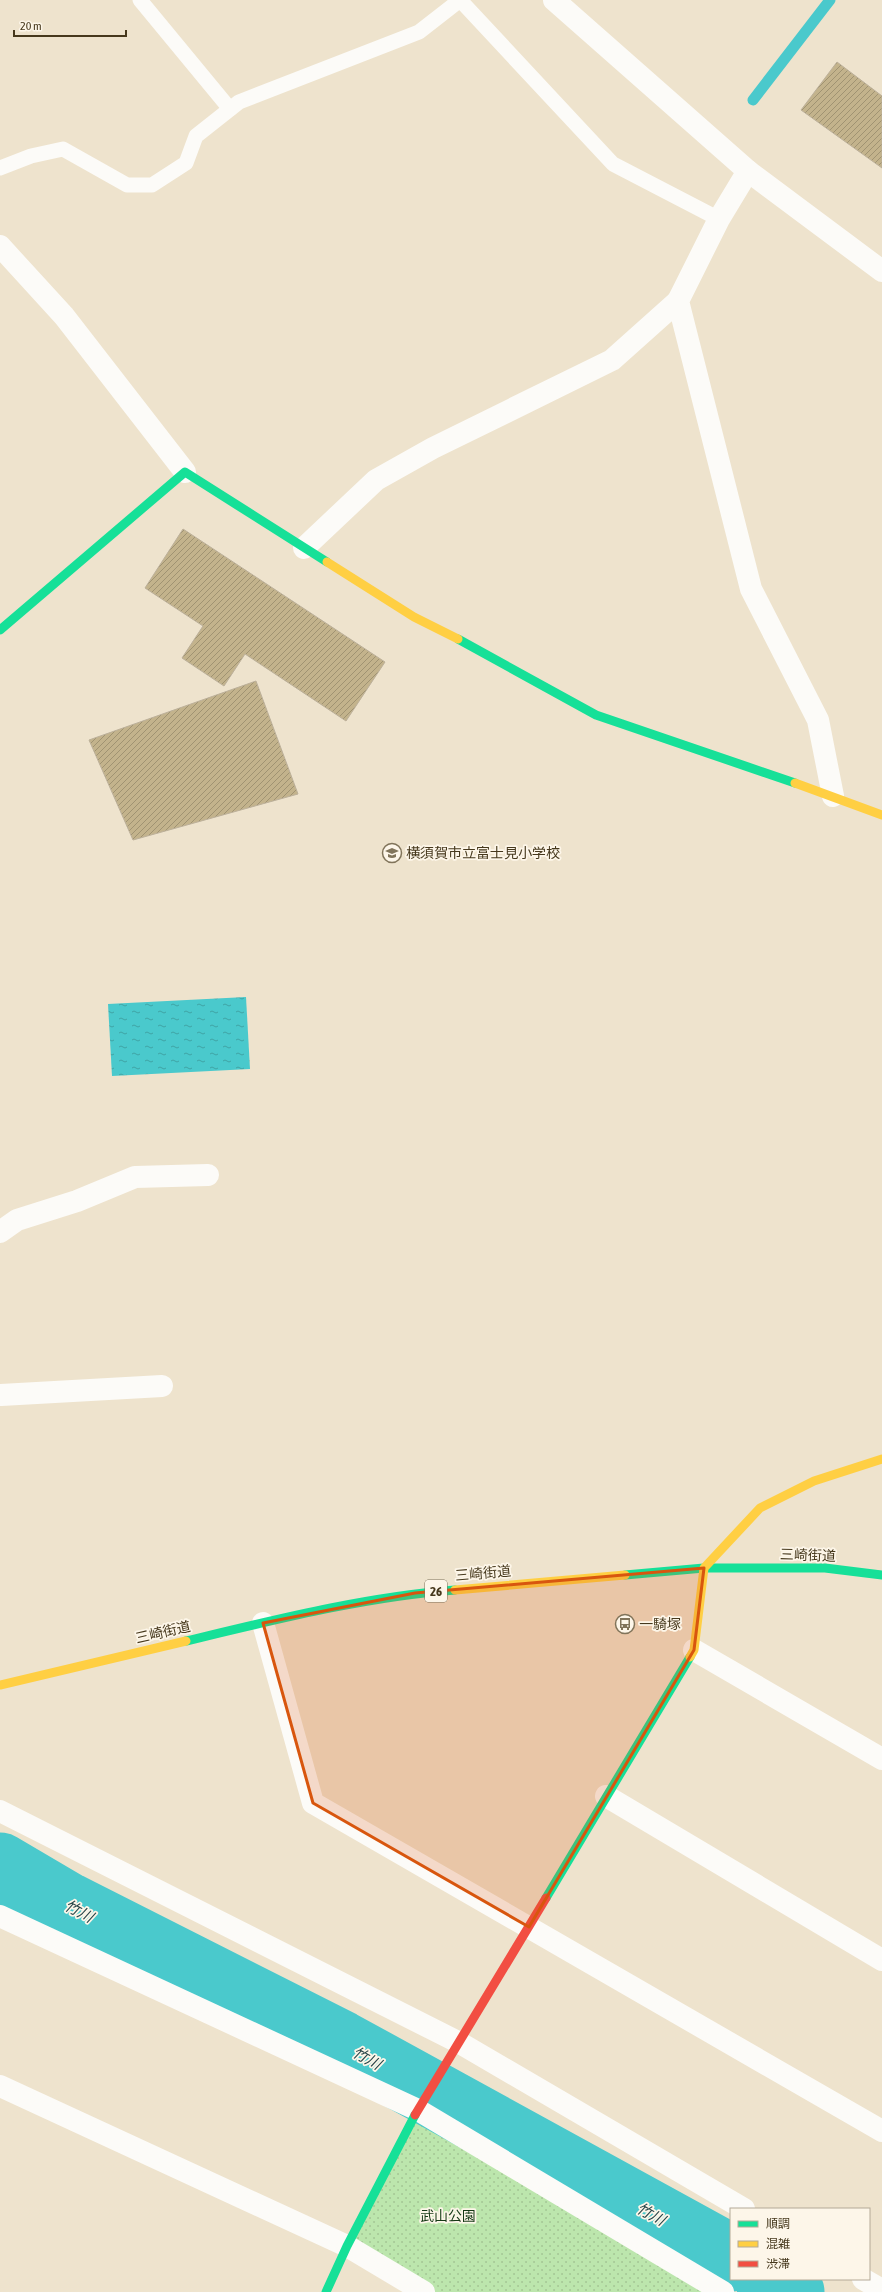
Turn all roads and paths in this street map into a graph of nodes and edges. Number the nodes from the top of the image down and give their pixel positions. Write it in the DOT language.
graph roads {
  1 [pos="140,0"];
  2 [pos="554,0"];
  3 [pos="230,109"];
  4 [pos="0,168"];
  5 [pos="748,171"];
  6 [pos="718,219"];
  7 [pos="0,246"];
  8 [pos="882,271"];
  9 [pos="678,301"];
  10 [pos="185,472"];
  11 [pos="304,548"];
  12 [pos="0,630"];
  13 [pos="833,796"];
  14 [pos="882,815"];
  15 [pos="208,1175"];
  16 [pos="0,1232"];
  17 [pos="162,1386"];
  18 [pos="0,1396"];
  19 [pos="882,1459"];
  20 [pos="704,1568"];
  21 [pos="882,1575"];
  22 [pos="263,1623"];
  23 [pos="694,1650"];
  24 [pos="0,1686"];
  25 [pos="882,1759"];
  26 [pos="606,1796"];
  27 [pos="0,1811"];
  28 [pos="3,1923"];
  29 [pos="529,1927"];
  30 [pos="882,1960"];
  31 [pos="460,2043"];
  32 [pos="0,2086"];
  33 [pos="418,2110"];
  34 [pos="882,2131"];
  35 [pos="742,2208"];
  36 [pos="347,2246"];
  37 [pos="865,2280"];
  38 [pos="882,2290"];
  39 [pos="326,2292"];
  40 [pos="424,2292"];
  41 [pos="723,2292"];
  1 -- 3 [label="lane"];
  2 -- 5 [label="street"];
  3 -- 4 [label="lane"];
  3 -- 6 [label="lane"];
  5 -- 6 [label="street"];
  5 -- 8 [label="street"];
  6 -- 9 [label="street"];
  7 -- 10 [label="street"];
  9 -- 11 [label="street"];
  9 -- 13 [label="street"];
  10 -- 11 [label="street"];
  10 -- 12 [label="street"];
  11 -- 13 [label="street"];
  13 -- 14 [label="street"];
  15 -- 16 [label="street"];
  17 -- 18 [label="street"];
  19 -- 20 [label="street"];
  20 -- 21 [label="street, 三崎街道 / 26"];
  20 -- 22 [label="street, 三崎街道 / 26"];
  20 -- 23 [label="street"];
  22 -- 24 [label="street, 三崎街道 / 26"];
  22 -- 29 [label="street"];
  23 -- 25 [label="street"];
  23 -- 26 [label="street"];
  26 -- 29 [label="street"];
  26 -- 30 [label="street"];
  27 -- 31 [label="street"];
  28 -- 33 [label="street"];
  29 -- 31 [label="street"];
  29 -- 34 [label="street"];
  31 -- 33 [label="street"];
  31 -- 35 [label="street"];
  32 -- 36 [label="street"];
  33 -- 36 [label="street"];
  33 -- 41 [label="street"];
  36 -- 39 [label="street"];
  36 -- 40 [label="street"];
  37 -- 38 [label="street"];
}
